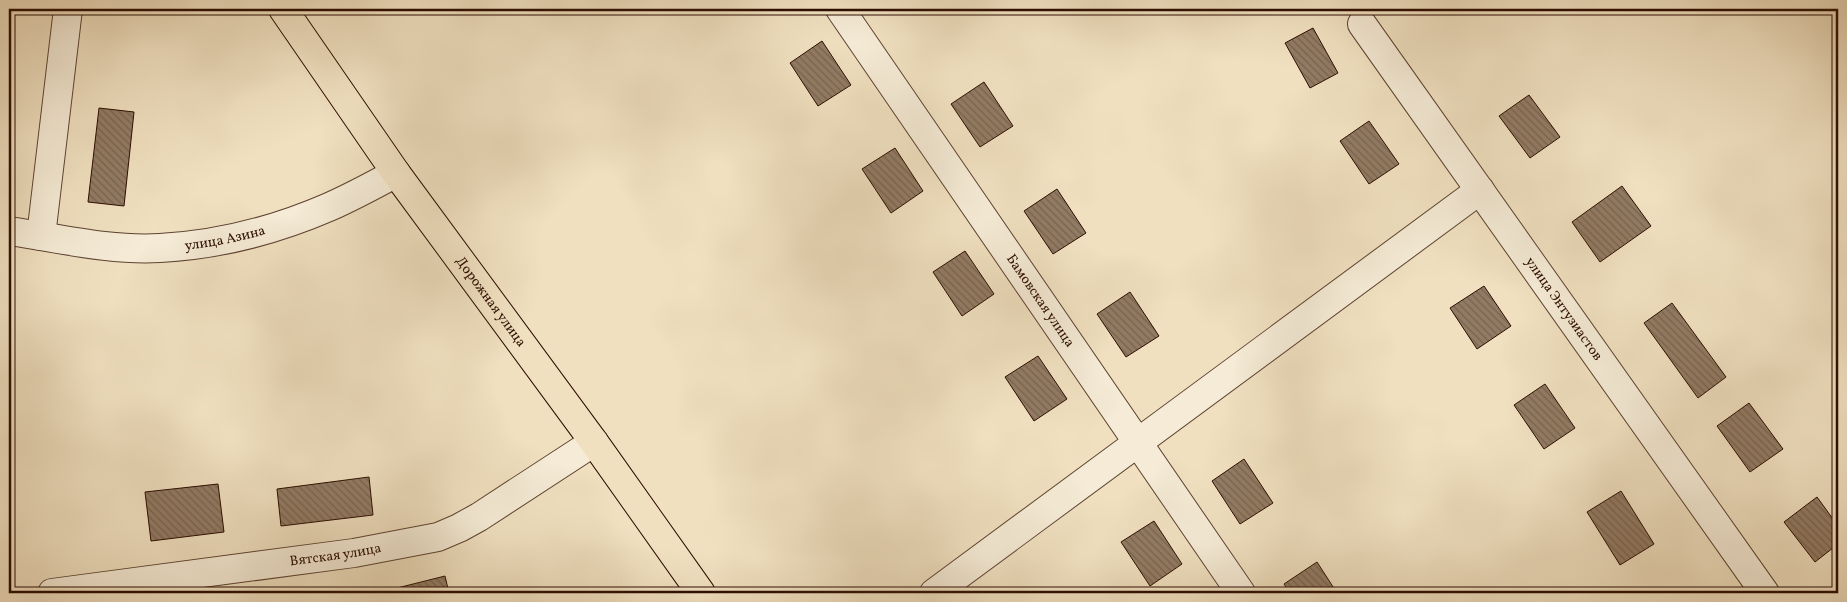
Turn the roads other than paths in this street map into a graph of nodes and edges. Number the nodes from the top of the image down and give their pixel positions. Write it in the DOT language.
graph roads {
  1 [pos="68,9"];
  2 [pos="283,9"];
  3 [pos="840,9"];
  4 [pos="1362,24"];
  5 [pos="396,173"];
  6 [pos="1480,190"];
  7 [pos="9,231"];
  8 [pos="42,236"];
  9 [pos="594,442"];
  10 [pos="1138,443"];
  11 [pos="52,593"];
  12 [pos="701,593"];
  13 [pos="934,593"];
  14 [pos="1241,593"];
  15 [pos="1765,593"];
  1 -- 8 [label="street"];
  2 -- 5 [label="highway, Дорожная улица"];
  3 -- 10 [label="street, Бамовская улица"];
  4 -- 6 [label="street, улица Энтузиастов"];
  5 -- 8 [label="street, улица Азина"];
  5 -- 9 [label="highway, Дорожная улица"];
  6 -- 10 [label="street"];
  6 -- 15 [label="street, улица Энтузиастов"];
  7 -- 8 [label="street, улица Азина"];
  9 -- 11 [label="street, Вятская улица"];
  9 -- 12 [label="highway, Дорожная улица"];
  10 -- 13 [label="street"];
  10 -- 14 [label="street, Бамовская улица"];
}
